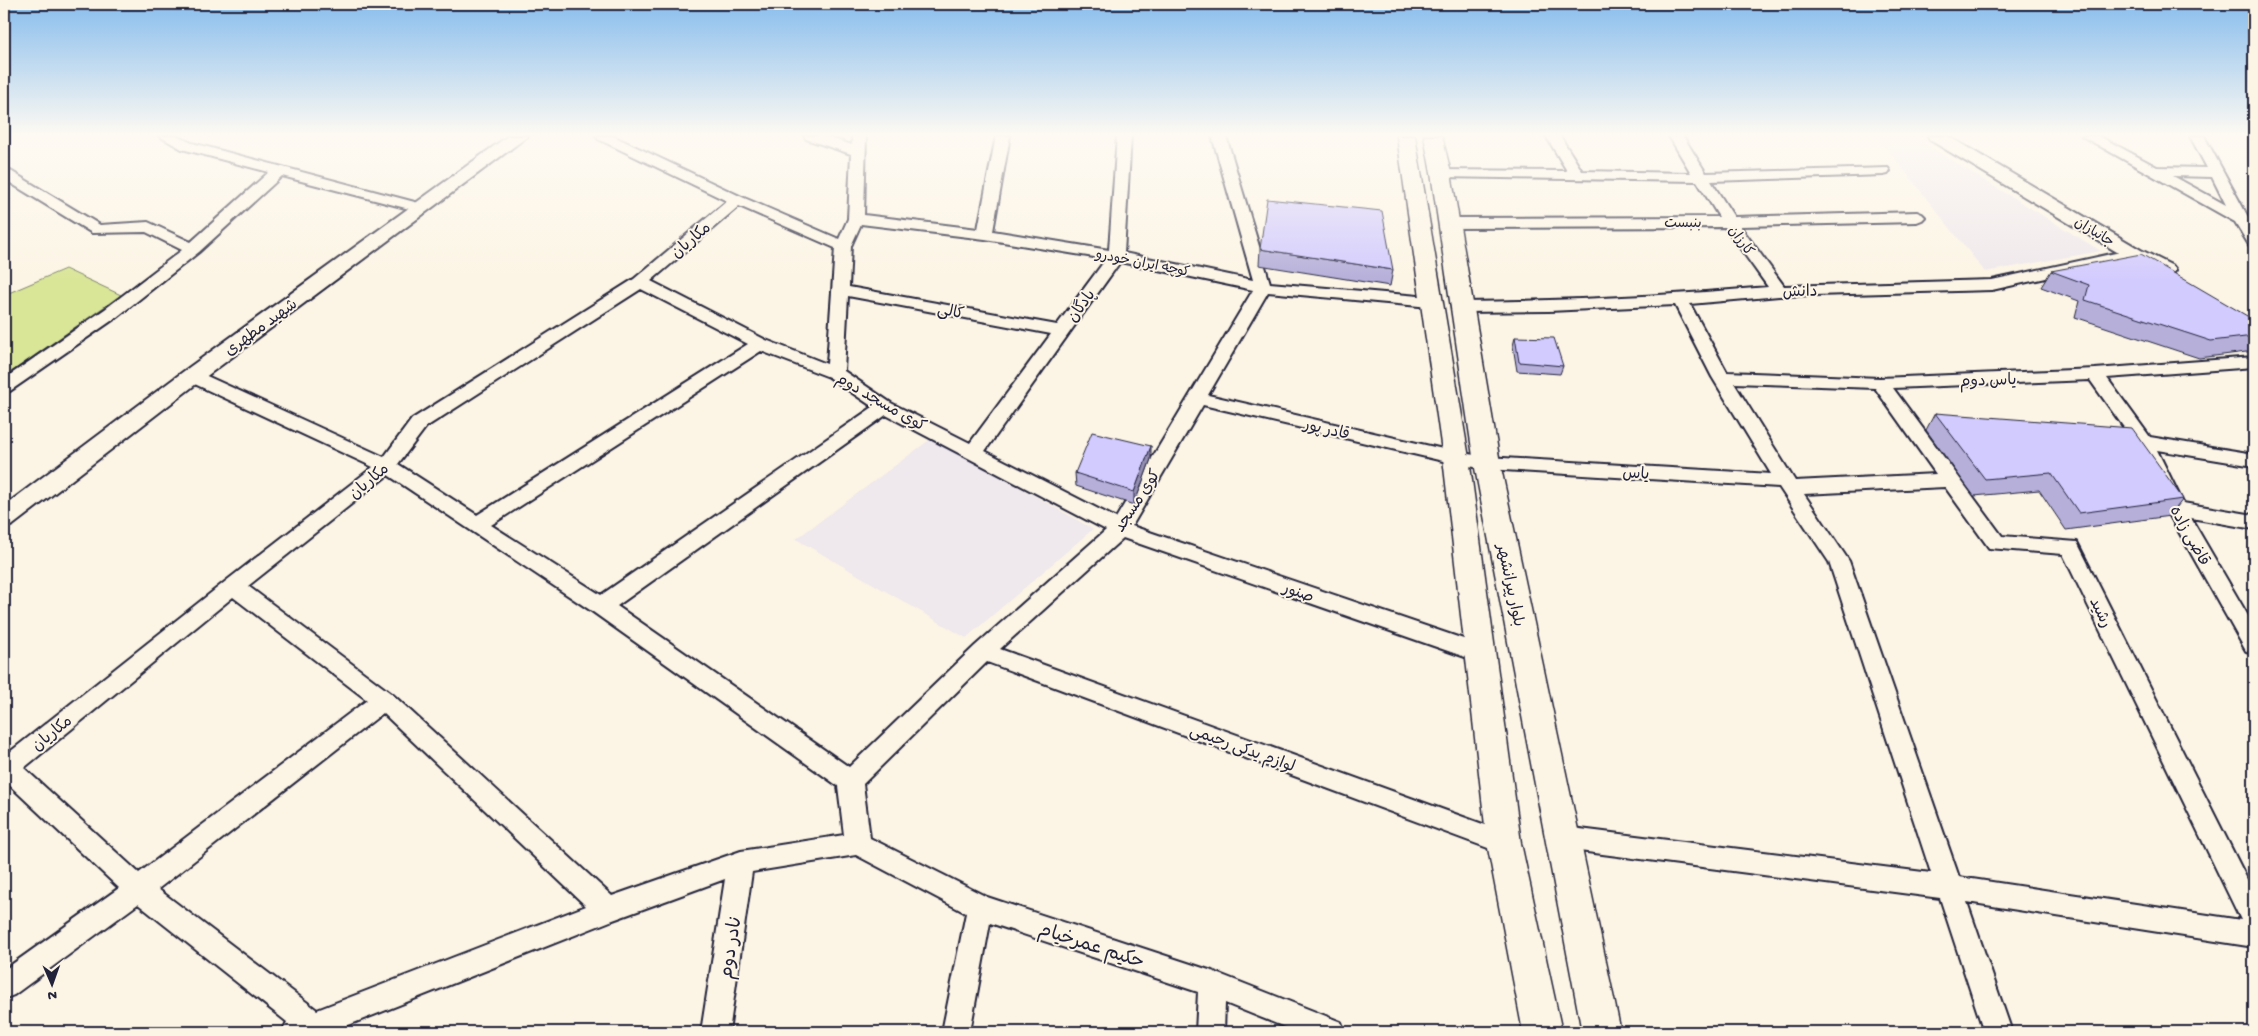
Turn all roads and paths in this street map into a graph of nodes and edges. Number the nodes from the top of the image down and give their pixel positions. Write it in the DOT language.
graph roads {
  1 [pos="23,184"];
  2 [pos="264,184"];
  3 [pos="330,184"];
  4 [pos="453,184"];
  5 [pos="704,184"];
  6 [pos="857,184"];
  7 [pos="994,184"];
  8 [pos="1121,184"];
  9 [pos="1234,184"];
  10 [pos="1413,184"];
  11 [pos="1443,184"];
  12 [pos="1707,184"];
  13 [pos="2017,184"];
  14 [pos="2183,184"];
  15 [pos="2225,184"];
  16 [pos="737,200"];
  17 [pos="421,208"];
  18 [pos="2244,213"];
  19 [pos="1917,217"];
  20 [pos="856,219"];
  21 [pos="1729,222"];
  22 [pos="1448,223"];
  23 [pos="985,234"];
  24 [pos="2254,242"];
  25 [pos="843,246"];
  26 [pos="193,249"];
  27 [pos="2134,254"];
  28 [pos="1116,256"];
  29 [pos="2179,278"];
  30 [pos="640,282"];
  31 [pos="1263,286"];
  32 [pos="840,290"];
  33 [pos="1779,291"];
  34 [pos="1680,300"];
  35 [pos="1430,302"];
  36 [pos="1462,307"];
  37 [pos="1061,331"];
  38 [pos="760,344"];
  39 [pos="2254,362"];
  40 [pos="834,373"];
  41 [pos="2095,374"];
  42 [pos="192,376"];
  43 [pos="1721,377"];
  44 [pos="1880,384"];
  45 [pos="4,387"];
  46 [pos="1198,398"];
  47 [pos="885,407"];
  48 [pos="2144,442"];
  49 [pos="974,452"];
  50 [pos="1456,458"];
  51 [pos="2254,460"];
  52 [pos="1488,463"];
  53 [pos="387,466"];
  54 [pos="1950,480"];
  55 [pos="1788,484"];
  56 [pos="2176,510"];
  57 [pos="6,515"];
  58 [pos="2254,522"];
  59 [pos="476,525"];
  60 [pos="1120,529"];
  61 [pos="233,586"];
  62 [pos="601,606"];
  63 [pos="2251,636"];
  64 [pos="983,652"];
  65 [pos="1479,653"];
  66 [pos="384,700"];
  67 [pos="5,767"];
  68 [pos="850,781"];
  69 [pos="1564,838"];
  70 [pos="1504,843"];
  71 [pos="858,844"];
  72 [pos="741,862"];
  73 [pos="1948,887"];
  74 [pos="138,889"];
  75 [pos="980,907"];
  76 [pos="608,910"];
  77 [pos="2254,920"];
  78 [pos="2254,935"];
  79 [pos="1212,984"];
  80 [pos="4,986"];
  81 [pos="305,1028"];
  82 [pos="715,1032"];
  83 [pos="956,1032"];
  84 [pos="1210,1032"];
  85 [pos="1331,1032"];
  86 [pos="1543,1032"];
  87 [pos="1602,1032"];
  88 [pos="1998,1032"];
  1 -- 26 [label="street"];
  2 -- 26 [label="street"];
  3 -- 17 [label="street"];
  4 -- 17 [label="street, شهید مطهری"];
  5 -- 16 [label="street"];
  6 -- 20 [label="street"];
  7 -- 23 [label="street"];
  8 -- 28 [label="street"];
  9 -- 31 [label="street"];
  10 -- 35 [label="main road"];
  11 -- 22 [label="main road, بلوار پیرانشهر"];
  12 -- 21 [label="street, کارزان"];
  13 -- 27 [label="street, جانبازان"];
  14 -- 18 [label="street"];
  15 -- 18 [label="street"];
  16 -- 25 [label="street"];
  16 -- 30 [label="street, مکاریان"];
  17 -- 42 [label="street, شهید مطهری"];
  18 -- 24 [label="street"];
  19 -- 21 [label="street, بنبست"];
  20 -- 23 [label="street, کوچه ایران خودرو"];
  20 -- 25 [label="street"];
  21 -- 22 [label="street, بنبست"];
  21 -- 33 [label="street, کارزان"];
  22 -- 36 [label="main road, بلوار پیرانشهر"];
  23 -- 28 [label="street, کوچه ایران خودرو"];
  25 -- 32 [label="street"];
  26 -- 45 [label="street"];
  27 -- 29 [label="street, جانبازان"];
  27 -- 33 [label="street, دانش"];
  28 -- 31 [label="street, کوچه ایران خودرو"];
  28 -- 37 [label="street, پادگان"];
  30 -- 38 [label="street, کوی مسجد دوم"];
  30 -- 53 [label="street, مکاریان"];
  31 -- 35 [label="street, کوچه ایران خودرو"];
  31 -- 46 [label="street, کوی مسجد"];
  32 -- 37 [label="street, کالی"];
  32 -- 40 [label="street"];
  33 -- 34 [label="street, دانش"];
  34 -- 36 [label="street, دانش"];
  34 -- 43 [label="street"];
  35 -- 50 [label="main road"];
  36 -- 52 [label="main road, بلوار پیرانشهر"];
  37 -- 49 [label="street, پادگان"];
  38 -- 40 [label="street, کوی مسجد دوم"];
  38 -- 59 [label="street"];
  39 -- 41 [label="street, یاس دوم"];
  40 -- 47 [label="street, کوی مسجد دوم"];
  41 -- 44 [label="street, یاس دوم"];
  41 -- 48 [label="street, قاضی زاده"];
  42 -- 53 [label="street"];
  42 -- 57 [label="street, شهید مطهری"];
  43 -- 44 [label="street, یاس دوم"];
  43 -- 55 [label="street"];
  44 -- 54 [label="street, رشید"];
  46 -- 50 [label="street, قادر پور"];
  46 -- 60 [label="street, کوی مسجد"];
  47 -- 49 [label="street, کوی مسجد دوم"];
  47 -- 62 [label="street"];
  48 -- 51 [label="street"];
  48 -- 56 [label="street, قاضی زاده"];
  49 -- 60 [label="street, کوی مسجد دوم"];
  50 -- 52 [label="street, قادر پور"];
  50 -- 65 [label="main road"];
  52 -- 55 [label="street, یاس"];
  52 -- 69 [label="main road, بلوار پیرانشهر"];
  53 -- 59 [label="street"];
  53 -- 61 [label="street, مکاریان"];
  54 -- 55 [label="street, یاس"];
  54 -- 77 [label="street, رشید"];
  55 -- 73 [label="street"];
  56 -- 58 [label="street"];
  56 -- 63 [label="street, قاضی زاده"];
  59 -- 62 [label="street"];
  60 -- 64 [label="street, کوی مسجد"];
  60 -- 65 [label="street, صنور"];
  61 -- 66 [label="street"];
  61 -- 67 [label="street, مکاریان"];
  62 -- 68 [label="street"];
  64 -- 68 [label="street, کوی مسجد"];
  64 -- 70 [label="street, لوازم یدکی رحیمی"];
  65 -- 70 [label="main road"];
  66 -- 74 [label="street"];
  66 -- 76 [label="street"];
  67 -- 74 [label="street"];
  68 -- 71 [label="street"];
  69 -- 73 [label="street"];
  69 -- 87 [label="main road, بلوار پیرانشهر"];
  70 -- 86 [label="main road"];
  71 -- 72 [label="street"];
  71 -- 75 [label="street, حکیم عمرخیام"];
  72 -- 76 [label="street"];
  72 -- 82 [label="street, نادر دوم"];
  73 -- 78 [label="street"];
  73 -- 88 [label="street"];
  74 -- 80 [label="street"];
  74 -- 81 [label="street"];
  75 -- 79 [label="street, حکیم عمرخیام"];
  75 -- 83 [label="street"];
  76 -- 81 [label="street"];
  79 -- 84 [label="street"];
  79 -- 85 [label="street, حکیم عمرخیام"];
}
